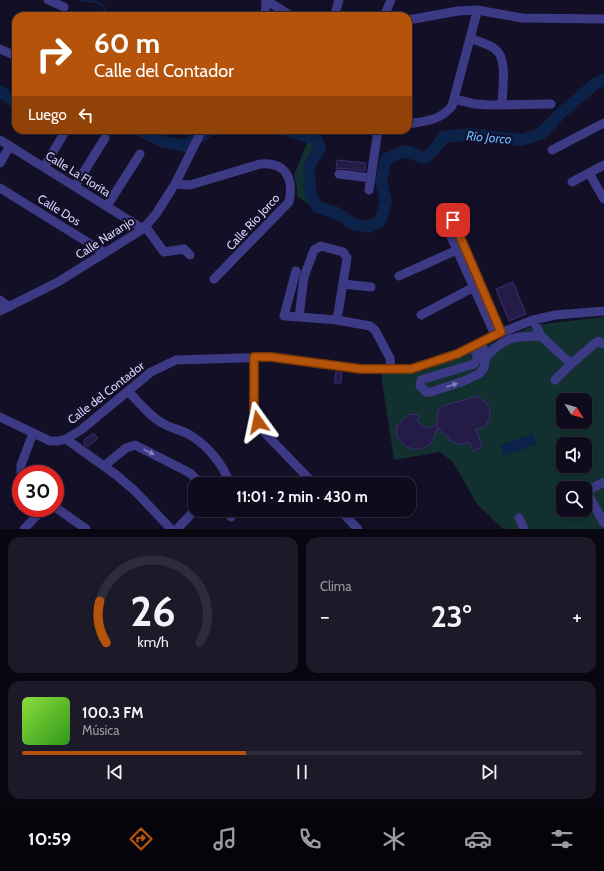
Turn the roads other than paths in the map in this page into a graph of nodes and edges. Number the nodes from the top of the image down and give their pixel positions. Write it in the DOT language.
graph roads {
  1 [pos="48,0"];
  2 [pos="266,0"];
  3 [pos="339,0"];
  4 [pos="391,0"];
  5 [pos="64,8"];
  6 [pos="336,10"];
  7 [pos="265,12"];
  8 [pos="284,12"];
  9 [pos="386,12"];
  10 [pos="476,16"];
  11 [pos="412,19"];
  12 [pos="604,19"];
  13 [pos="470,38"];
  14 [pos="0,49"];
  15 [pos="12,54"];
  16 [pos="454,99"];
  17 [pos="551,104"];
  18 [pos="502,105"];
  19 [pos="412,123"];
  20 [pos="604,123"];
  21 [pos="64,134"];
  22 [pos="200,134"];
  23 [pos="377,134"];
  24 [pos="105,138"];
  25 [pos="0,140"];
  26 [pos="10,146"];
  27 [pos="552,150"];
  28 [pos="140,154"];
  29 [pos="0,162"];
  30 [pos="604,165"];
  31 [pos="44,167"];
  32 [pos="589,173"];
  33 [pos="339,174"];
  34 [pos="371,178"];
  35 [pos="572,182"];
  36 [pos="175,184"];
  37 [pos="75,186"];
  38 [pos="0,188"];
  39 [pos="369,190"];
  40 [pos="604,199"];
  41 [pos="106,206"];
  42 [pos="144,227"];
  43 [pos="457,250"];
  44 [pos="105,253"];
  45 [pos="190,255"];
  46 [pos="296,271"];
  47 [pos="399,276"];
  48 [pos="214,279"];
  49 [pos="343,284"];
  50 [pos="371,287"];
  51 [pos="474,287"];
  52 [pos="0,300"];
  53 [pos="9,307"];
  54 [pos="0,311"];
  55 [pos="604,311"];
  56 [pos="422,315"];
  57 [pos="299,317"];
  58 [pos="337,320"];
  59 [pos="533,320"];
  60 [pos="498,334"];
  61 [pos="541,336"];
  62 [pos="477,344"];
  63 [pos="604,344"];
  64 [pos="254,357"];
  65 [pos="486,357"];
  66 [pos="571,364"];
  67 [pos="391,370"];
  68 [pos="555,380"];
  69 [pos="128,391"];
  70 [pos="0,417"];
  71 [pos="33,433"];
  72 [pos="66,439"];
  73 [pos="21,465"];
  74 [pos="104,466"];
  75 [pos="194,477"];
  76 [pos="227,477"];
  77 [pos="307,477"];
  78 [pos="604,482"];
  79 [pos="64,513"];
  80 [pos="35,517"];
  81 [pos="188,517"];
  82 [pos="347,517"];
  83 [pos="519,518"];
  84 [pos="604,523"];
  85 [pos="24,529"];
  86 [pos="86,529"];
  87 [pos="171,529"];
  88 [pos="177,529"];
  89 [pos="358,529"];
  90 [pos="524,529"];
  1 -- 5 [label="street"];
  2 -- 7 [label="street"];
  2 -- 8 [label="street"];
  3 -- 6 [label="street"];
  4 -- 9 [label="street"];
  10 -- 13 [label="street"];
  11 -- 12 [label="street"];
  13 -- 16 [label="street"];
  13 -- 18 [label="street"];
  14 -- 15 [label="street"];
  16 -- 18 [label="street"];
  16 -- 19 [label="street"];
  17 -- 18 [label="street"];
  20 -- 27 [label="street"];
  21 -- 31 [label="street"];
  22 -- 36 [label="street, Calle Naranjo"];
  23 -- 34 [label="street"];
  24 -- 37 [label="street"];
  25 -- 26 [label="street, Calle La Florita"];
  26 -- 29 [label="street"];
  26 -- 31 [label="street, Calle La Florita"];
  28 -- 41 [label="street"];
  30 -- 32 [label="street"];
  31 -- 37 [label="street, Calle La Florita"];
  32 -- 35 [label="street"];
  32 -- 40 [label="street"];
  33 -- 34 [label="street"];
  34 -- 39 [label="street"];
  36 -- 42 [label="street, Calle Naranjo"];
  36 -- 48 [label="street, Calle Río Jorco"];
  37 -- 41 [label="street, Calle La Florita"];
  38 -- 44 [label="street, Calle Dos"];
  41 -- 42 [label="street, Calle La Florita"];
  42 -- 44 [label="street, Calle Naranjo"];
  42 -- 45 [label="street"];
  43 -- 47 [label="street"];
  43 -- 51 [label="street"];
  43 -- 60 [label="street"];
  44 -- 53 [label="street, Calle Naranjo"];
  46 -- 57 [label="street"];
  49 -- 50 [label="street"];
  49 -- 57 [label="street"];
  49 -- 58 [label="street"];
  51 -- 56 [label="street"];
  51 -- 60 [label="street"];
  52 -- 53 [label="street"];
  53 -- 54 [label="street, Calle Naranjo"];
  55 -- 59 [label="street, Calle del Contador"];
  57 -- 58 [label="street"];
  58 -- 67 [label="street"];
  59 -- 60 [label="street, Calle del Contador"];
  59 -- 61 [label="street"];
  60 -- 62 [label="street, Calle del Contador"];
  61 -- 65 [label="street"];
  61 -- 66 [label="street"];
  62 -- 65 [label="street"];
  62 -- 65 [label="street, one-way"];
  62 -- 67 [label="street, Calle del Contador"];
  63 -- 66 [label="street"];
  64 -- 67 [label="street, Calle del Contador"];
  64 -- 69 [label="street, Calle del Contador"];
  64 -- 77 [label="street"];
  66 -- 68 [label="street"];
  69 -- 72 [label="street, Calle del Contador"];
  69 -- 76 [label="street"];
  70 -- 71 [label="street, Calle del Contador"];
  71 -- 72 [label="street, Calle del Contador"];
  71 -- 73 [label="street"];
  72 -- 74 [label="street"];
  74 -- 75 [label="street, one-way"];
  74 -- 87 [label="street"];
  78 -- 84 [label="street"];
  79 -- 86 [label="street"];
  80 -- 85 [label="street"];
  81 -- 88 [label="street"];
  82 -- 89 [label="street"];
  83 -- 90 [label="street"];
}
